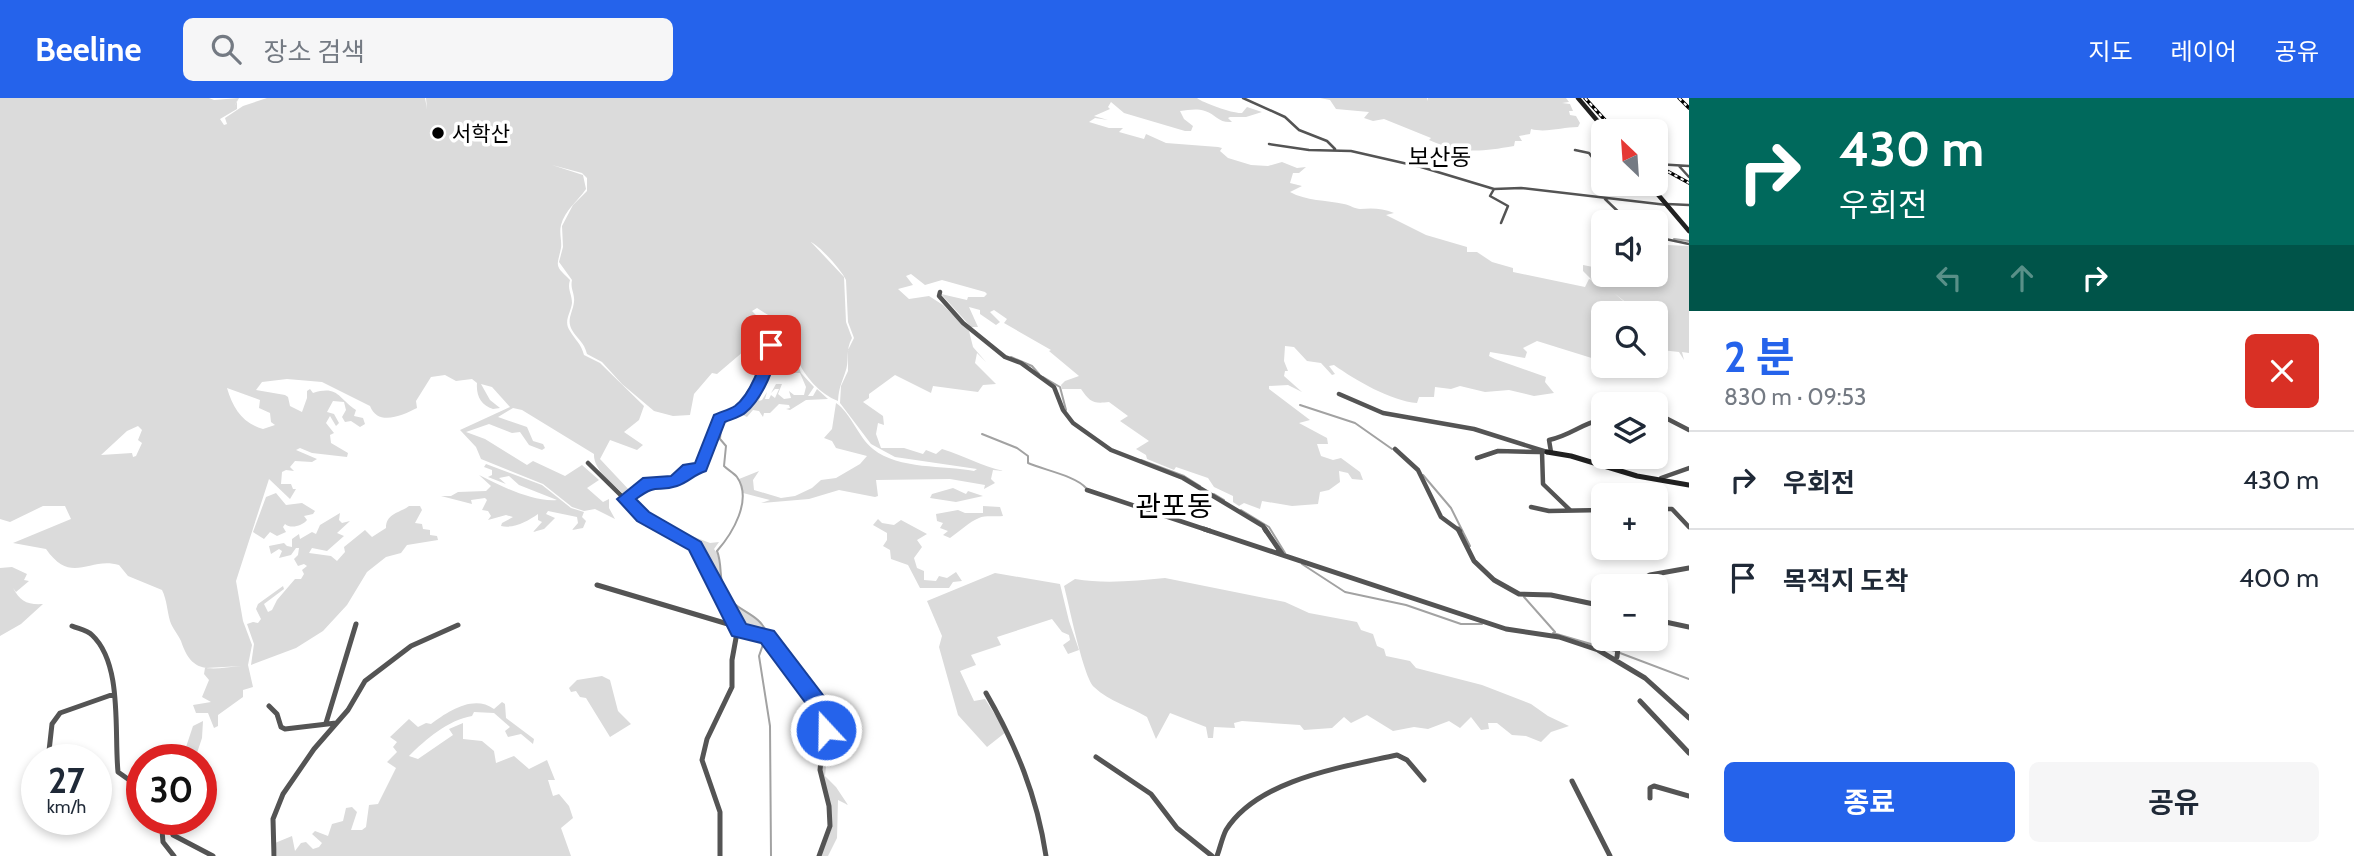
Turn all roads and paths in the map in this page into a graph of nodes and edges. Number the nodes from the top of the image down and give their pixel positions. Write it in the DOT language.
graph roads {
  1 [pos="1243,98"];
  2 [pos="1578,98"];
  3 [pos="1596,119"];
  4 [pos="1269,144"];
  5 [pos="1336,150"];
  6 [pos="1575,150"];
  7 [pos="1591,157"];
  8 [pos="1668,165"];
  9 [pos="1678,165"];
  10 [pos="1689,166"];
  11 [pos="1689,177"];
  12 [pos="1494,189"];
  13 [pos="1659,196"];
  14 [pos="1605,198"];
  15 [pos="1667,205"];
  16 [pos="1689,205"];
  17 [pos="1617,210"];
  18 [pos="1501,223"];
  19 [pos="1689,231"];
  20 [pos="1668,240"];
  21 [pos="1689,244"];
  22 [pos="940,292"];
  23 [pos="771,345"];
  24 [pos="1339,394"];
  25 [pos="1668,419"];
  26 [pos="1591,421"];
  27 [pos="1689,430"];
  28 [pos="1395,449"];
  29 [pos="1547,452"];
  30 [pos="1477,458"];
  31 [pos="588,463"];
  32 [pos="1689,468"];
  33 [pos="1661,478"];
  34 [pos="1689,485"];
  35 [pos="1087,490"];
  36 [pos="629,496"];
  37 [pos="1531,507"];
  38 [pos="1668,509"];
  39 [pos="1571,510"];
  40 [pos="1591,510"];
  41 [pos="1689,527"];
  42 [pos="1282,554"];
  43 [pos="1689,568"];
  44 [pos="1654,574"];
  45 [pos="597,585"];
  46 [pos="1591,604"];
  47 [pos="1668,623"];
  48 [pos="356,624"];
  49 [pos="458,625"];
  50 [pos="72,626"];
  51 [pos="1689,628"];
  52 [pos="738,629"];
  53 [pos="1618,651"];
  54 [pos="1617,657"];
  55 [pos="114,694"];
  56 [pos="986,694"];
  57 [pos="1640,701"];
  58 [pos="270,706"];
  59 [pos="1689,718"];
  60 [pos="326,723"];
  61 [pos="336,723"];
  62 [pos="50,744"];
  63 [pos="1689,753"];
  64 [pos="1096,757"];
  65 [pos="126,778"];
  66 [pos="1424,780"];
  67 [pos="1572,781"];
  68 [pos="1689,796"];
  69 [pos="1650,798"];
  70 [pos="162,835"];
  71 [pos="173,835"];
  72 [pos="174,856"];
  73 [pos="213,856"];
  74 [pos="274,856"];
  75 [pos="720,856"];
  76 [pos="818,856"];
  77 [pos="1046,856"];
  78 [pos="1214,856"];
  79 [pos="1610,856"];
  1 -- 5 [label="street"];
  2 -- 3 [label="street"];
  4 -- 5 [label="street"];
  5 -- 12 [label="street"];
  6 -- 7 [label="street"];
  8 -- 9 [label="street"];
  9 -- 10 [label="street"];
  9 -- 11 [label="street"];
  12 -- 14 [label="street"];
  12 -- 18 [label="street"];
  13 -- 15 [label="street"];
  14 -- 15 [label="street"];
  14 -- 17 [label="street"];
  15 -- 16 [label="street"];
  15 -- 19 [label="street"];
  20 -- 21 [label="street"];
  22 -- 42 [label="street"];
  23 -- 36 [label="street"];
  24 -- 29 [label="street"];
  25 -- 27 [label="street"];
  26 -- 29 [label="street"];
  28 -- 46 [label="street"];
  29 -- 30 [label="street"];
  29 -- 33 [label="street"];
  29 -- 39 [label="street"];
  31 -- 36 [label="street"];
  32 -- 33 [label="street"];
  33 -- 34 [label="street"];
  35 -- 42 [label="street"];
  36 -- 52 [label="street"];
  37 -- 39 [label="street"];
  38 -- 41 [label="street"];
  39 -- 40 [label="street"];
  42 -- 54 [label="street"];
  43 -- 44 [label="street"];
  45 -- 52 [label="street"];
  47 -- 51 [label="street"];
  48 -- 60 [label="street"];
  49 -- 61 [label="street"];
  50 -- 55 [label="street"];
  52 -- 75 [label="street"];
  52 -- 76 [label="street"];
  53 -- 54 [label="street"];
  54 -- 59 [label="street"];
  55 -- 62 [label="street"];
  55 -- 65 [label="street"];
  56 -- 77 [label="street"];
  57 -- 63 [label="street"];
  58 -- 60 [label="street"];
  60 -- 61 [label="street"];
  61 -- 74 [label="street"];
  64 -- 78 [label="street"];
  66 -- 78 [label="street"];
  67 -- 79 [label="street"];
  68 -- 69 [label="street"];
  70 -- 72 [label="street"];
  71 -- 73 [label="street"];
}
